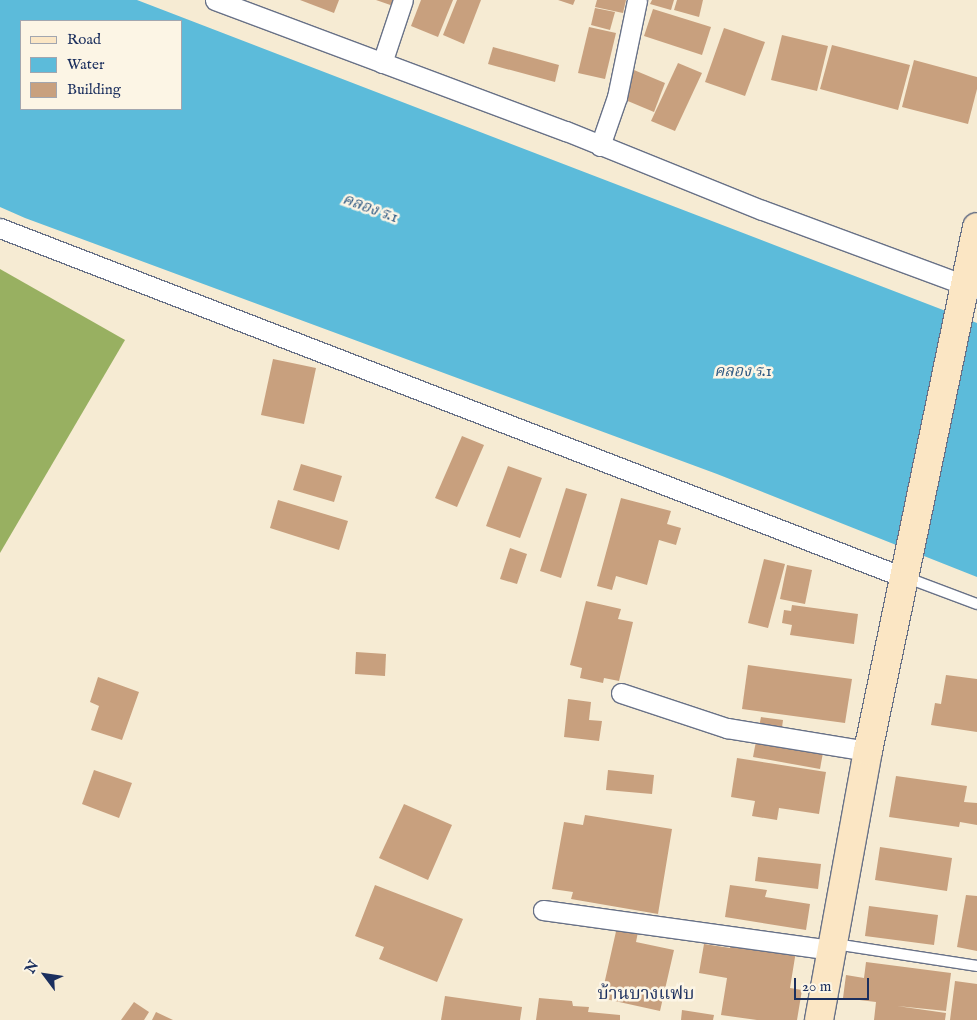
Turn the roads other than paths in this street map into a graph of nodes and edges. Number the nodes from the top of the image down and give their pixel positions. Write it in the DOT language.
graph roads {
  1 [pos="215,0"];
  2 [pos="403,0"];
  3 [pos="637,0"];
  4 [pos="382,62"];
  5 [pos="600,146"];
  6 [pos="977,227"];
  7 [pos="0,228"];
  8 [pos="972,287"];
  9 [pos="904,571"];
  10 [pos="977,604"];
  11 [pos="621,693"];
  12 [pos="868,751"];
  13 [pos="543,910"];
  14 [pos="832,946"];
  15 [pos="977,966"];
  16 [pos="819,1020"];
  1 -- 4 [label="street"];
  2 -- 4 [label="street"];
  3 -- 5 [label="street"];
  4 -- 5 [label="street"];
  5 -- 8 [label="street"];
  6 -- 8 [label="street"];
  7 -- 9 [label="street"];
  8 -- 9 [label="street"];
  9 -- 10 [label="lane"];
  9 -- 12 [label="street"];
  11 -- 12 [label="street"];
  12 -- 14 [label="street"];
  13 -- 14 [label="street"];
  14 -- 15 [label="lane"];
  14 -- 16 [label="street"];
}
